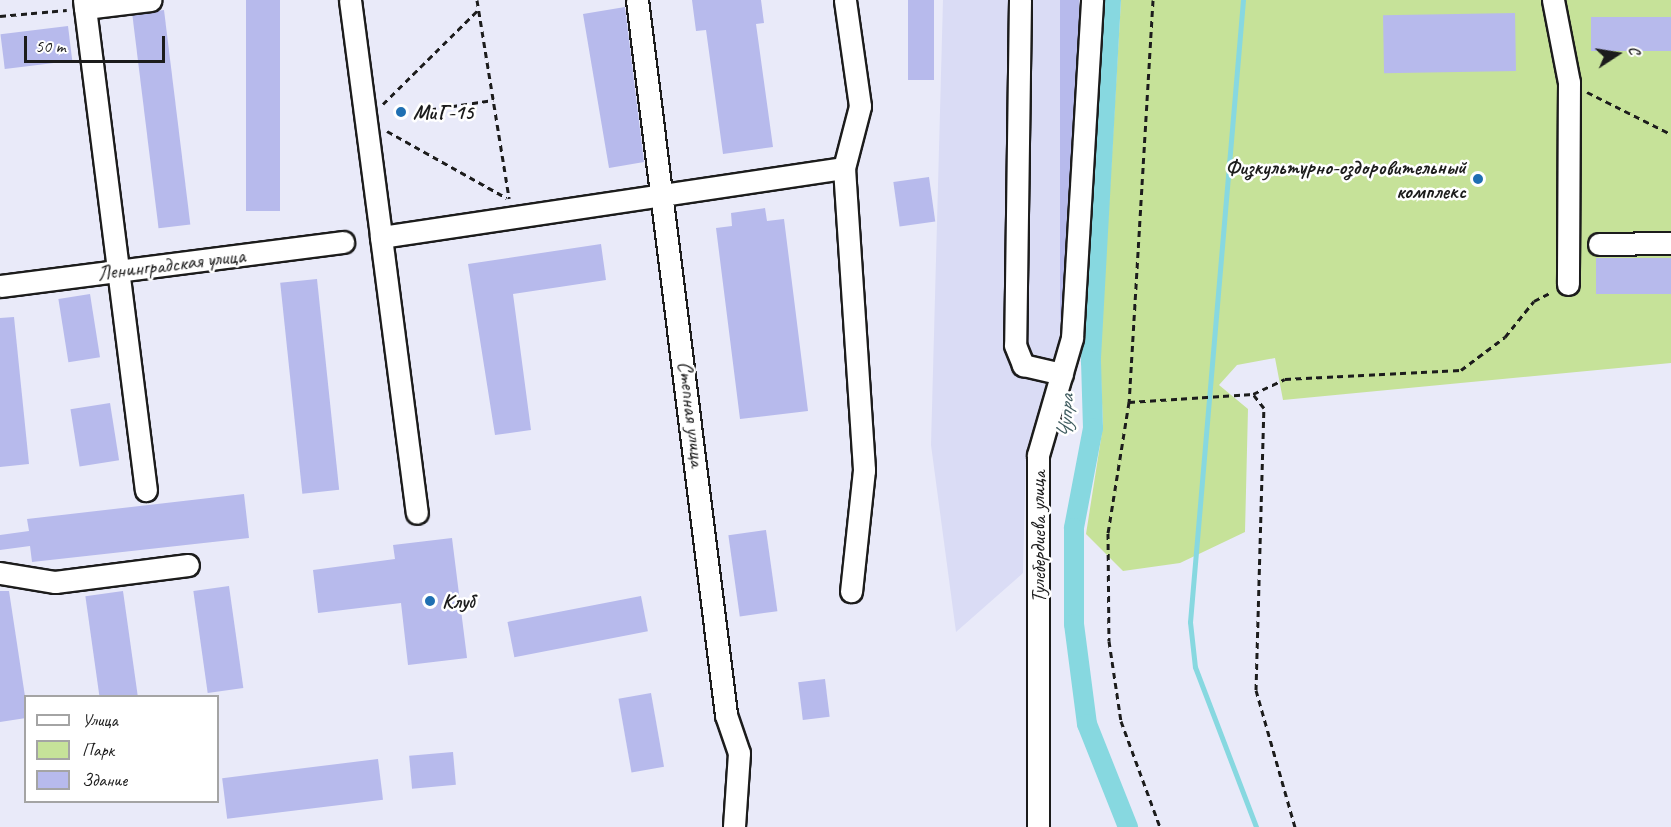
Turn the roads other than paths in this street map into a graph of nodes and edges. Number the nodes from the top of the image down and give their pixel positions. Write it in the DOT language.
graph roads {
  1 [pos="151,0"];
  2 [pos="350,0"];
  3 [pos="637,0"];
  4 [pos="845,0"];
  5 [pos="1020,0"];
  6 [pos="1092,0"];
  7 [pos="1553,0"];
  8 [pos="85,4"];
  9 [pos="844,168"];
  10 [pos="665,194"];
  11 [pos="381,237"];
  12 [pos="343,242"];
  13 [pos="1671,243"];
  14 [pos="1599,244"];
  15 [pos="118,271"];
  16 [pos="1568,284"];
  17 [pos="0,286"];
  18 [pos="1062,374"];
  19 [pos="146,490"];
  20 [pos="417,513"];
  21 [pos="188,565"];
  22 [pos="0,573"];
  23 [pos="851,591"];
  24 [pos="734,827"];
  25 [pos="1038,827"];
  1 -- 8 [label="street"];
  2 -- 11 [label="street"];
  3 -- 10 [label="street, Степная улица"];
  4 -- 9 [label="street"];
  5 -- 18 [label="street"];
  6 -- 18 [label="street, Тулебердиева улица"];
  7 -- 16 [label="street"];
  8 -- 15 [label="street"];
  9 -- 10 [label="street"];
  9 -- 23 [label="street"];
  10 -- 11 [label="street"];
  10 -- 24 [label="street, Степная улица"];
  11 -- 20 [label="street"];
  12 -- 15 [label="street, Ленинградская улица"];
  13 -- 14 [label="street"];
  15 -- 17 [label="street, Ленинградская улица"];
  15 -- 19 [label="street"];
  18 -- 25 [label="street, Тулебердиева улица"];
  21 -- 22 [label="street"];
}
